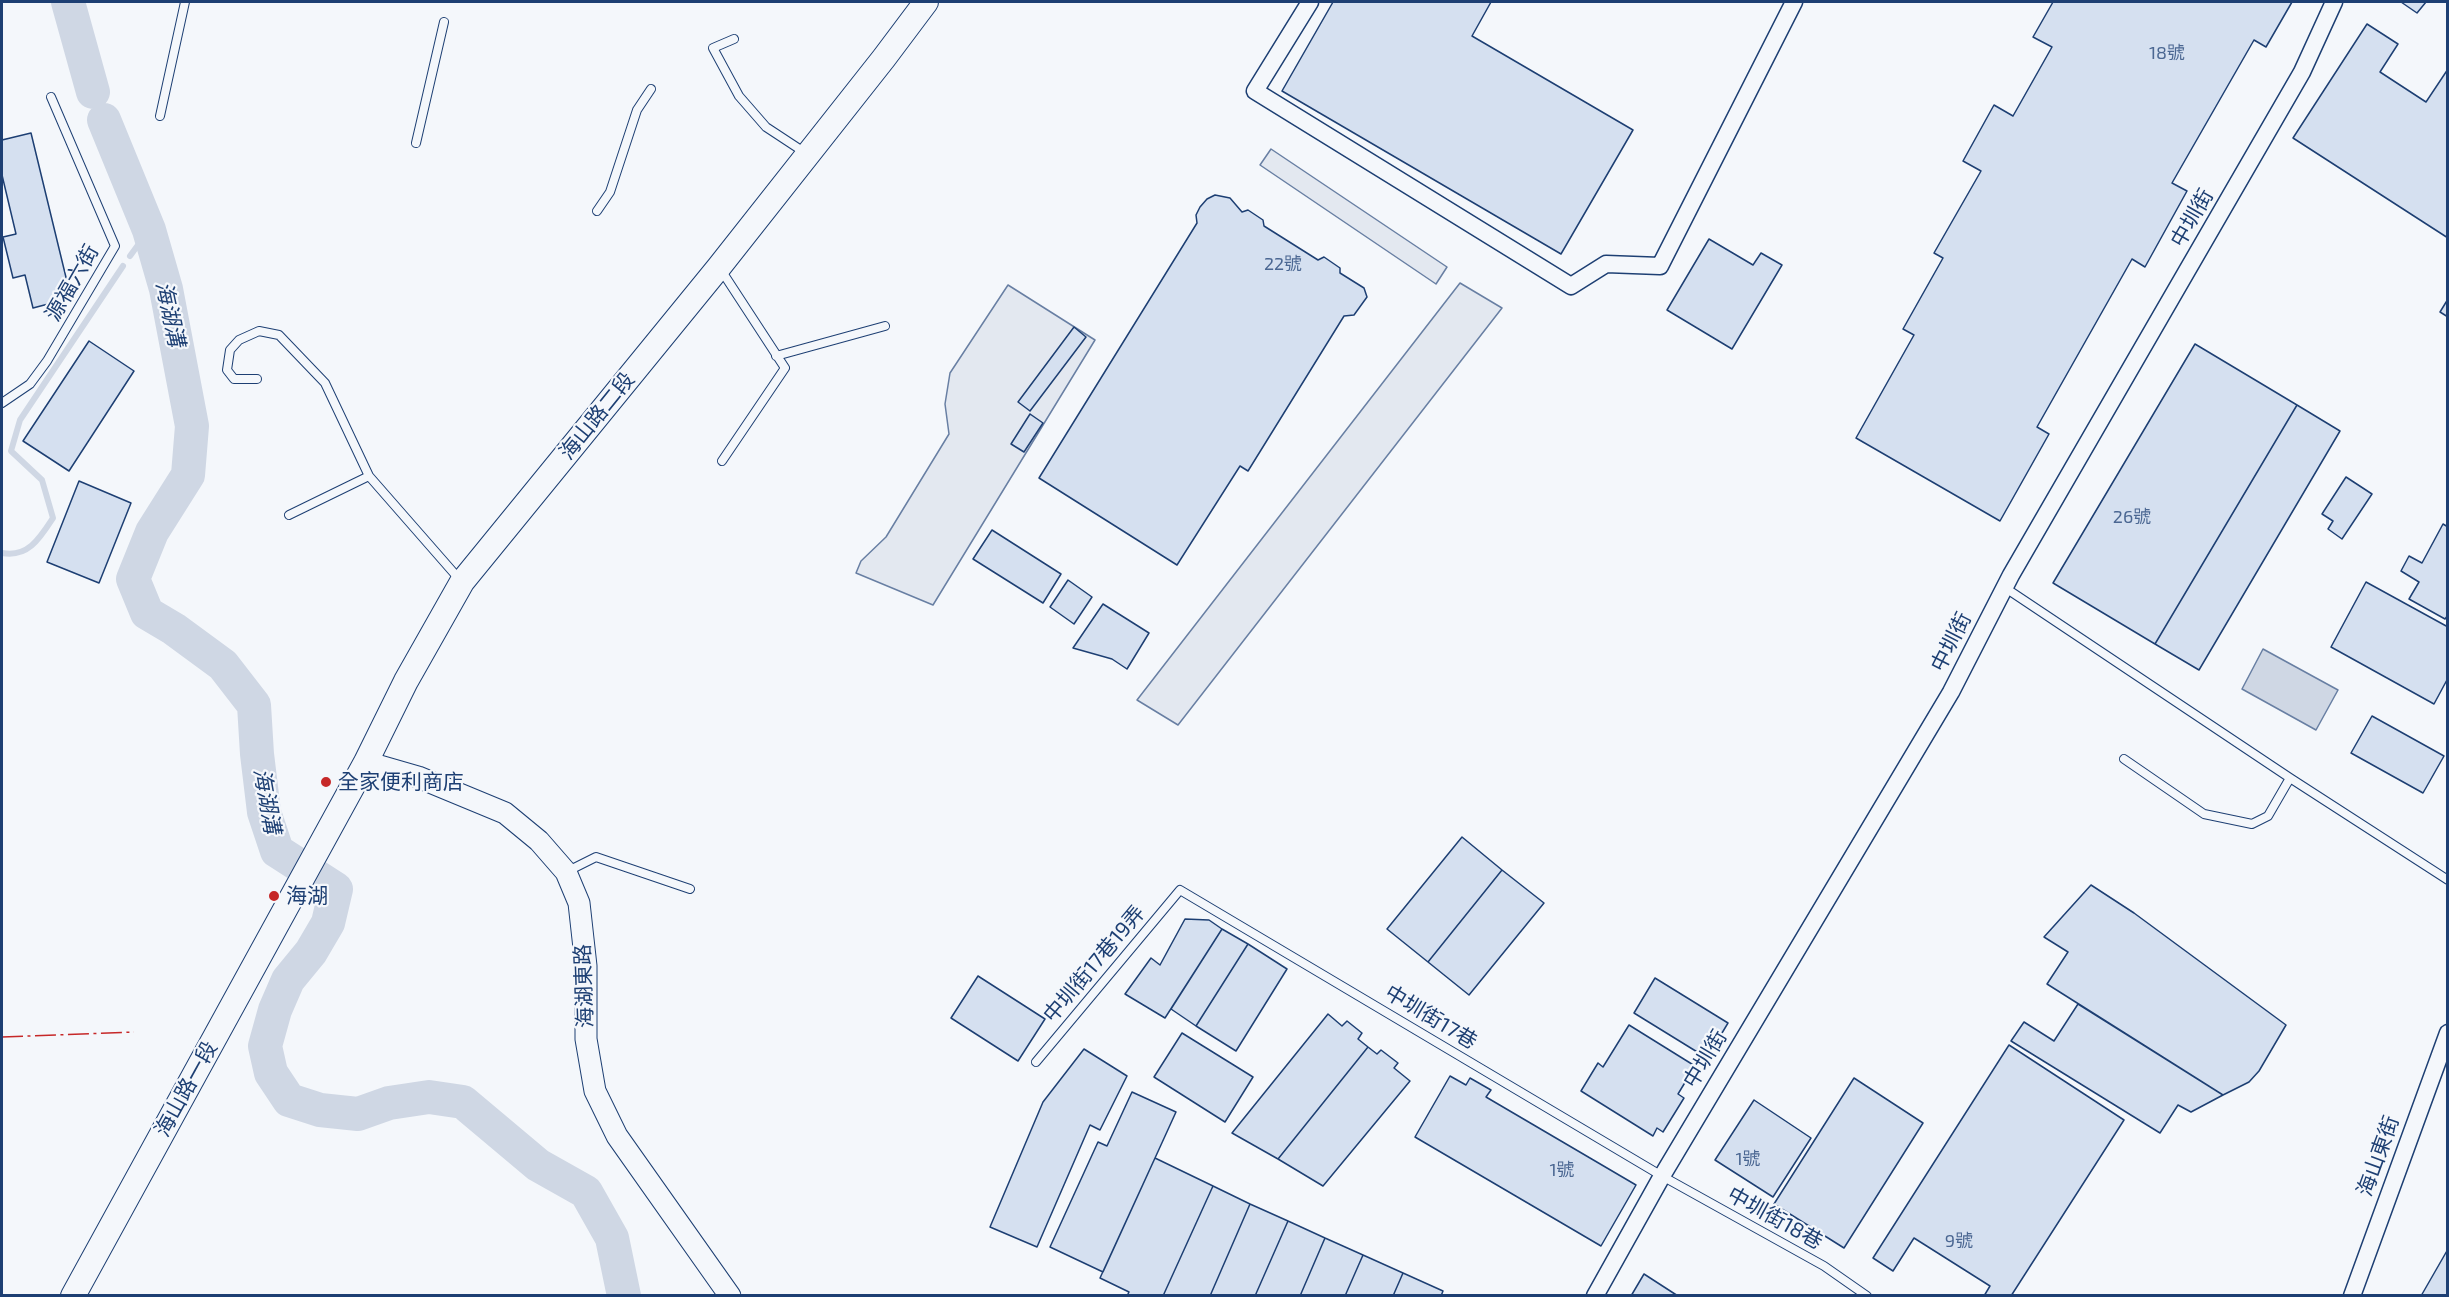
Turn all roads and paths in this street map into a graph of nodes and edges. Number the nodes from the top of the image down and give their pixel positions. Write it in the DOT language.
graph roads {
  1 [pos="185,2"];
  2 [pos="926,2"];
  3 [pos="1310,2"];
  4 [pos="1794,2"];
  5 [pos="2334,2"];
  6 [pos="444,22"];
  7 [pos="734,39"];
  8 [pos="651,89"];
  9 [pos="51,97"];
  10 [pos="160,116"];
  11 [pos="416,143"];
  12 [pos="807,154"];
  13 [pos="597,211"];
  14 [pos="719,267"];
  15 [pos="885,326"];
  16 [pos="776,356"];
  17 [pos="257,379"];
  18 [pos="2,403"];
  19 [pos="722,461"];
  20 [pos="369,476"];
  21 [pos="289,515"];
  22 [pos="462,582"];
  23 [pos="2004,587"];
  24 [pos="2124,759"];
  25 [pos="366,762"];
  26 [pos="2290,778"];
  27 [pos="312,859"];
  28 [pos="566,872"];
  29 [pos="2448,880"];
  30 [pos="690,889"];
  31 [pos="1180,890"];
  32 [pos="2448,1033"];
  33 [pos="1035,1062"];
  34 [pos="1662,1176"];
  35 [pos="73,1296"];
  36 [pos="730,1296"];
  37 [pos="1595,1296"];
  38 [pos="1867,1296"];
  39 [pos="2352,1296"];
  1 -- 10 [label="lane"];
  2 -- 12 [label="main road, 海山路二段"];
  3 -- 4 [label="street"];
  5 -- 23 [label="street, 中圳街"];
  6 -- 11 [label="lane"];
  7 -- 12 [label="lane"];
  8 -- 13 [label="lane"];
  9 -- 18 [label="lane, 源福六街"];
  12 -- 14 [label="main road, 海山路二段"];
  14 -- 16 [label="lane"];
  14 -- 22 [label="main road, 海山路二段"];
  15 -- 16 [label="lane"];
  16 -- 19 [label="lane"];
  17 -- 20 [label="lane"];
  20 -- 21 [label="lane"];
  20 -- 22 [label="lane"];
  22 -- 25 [label="main road, 海山路二段"];
  23 -- 26 [label="lane"];
  23 -- 34 [label="street, 中圳街"];
  24 -- 26 [label="lane"];
  25 -- 27 [label="main road, 海山路二段"];
  25 -- 28 [label="street, 海湖東路"];
  26 -- 29 [label="lane"];
  27 -- 35 [label="main road, 海山路一段"];
  28 -- 30 [label="lane"];
  28 -- 36 [label="street, 海湖東路"];
  31 -- 33 [label="lane, 中圳街17巷19弄"];
  31 -- 34 [label="lane, 中圳街17巷"];
  32 -- 39 [label="street, 海山東街"];
  34 -- 37 [label="street, 中圳街"];
  34 -- 38 [label="lane, 中圳街18巷"];
}
